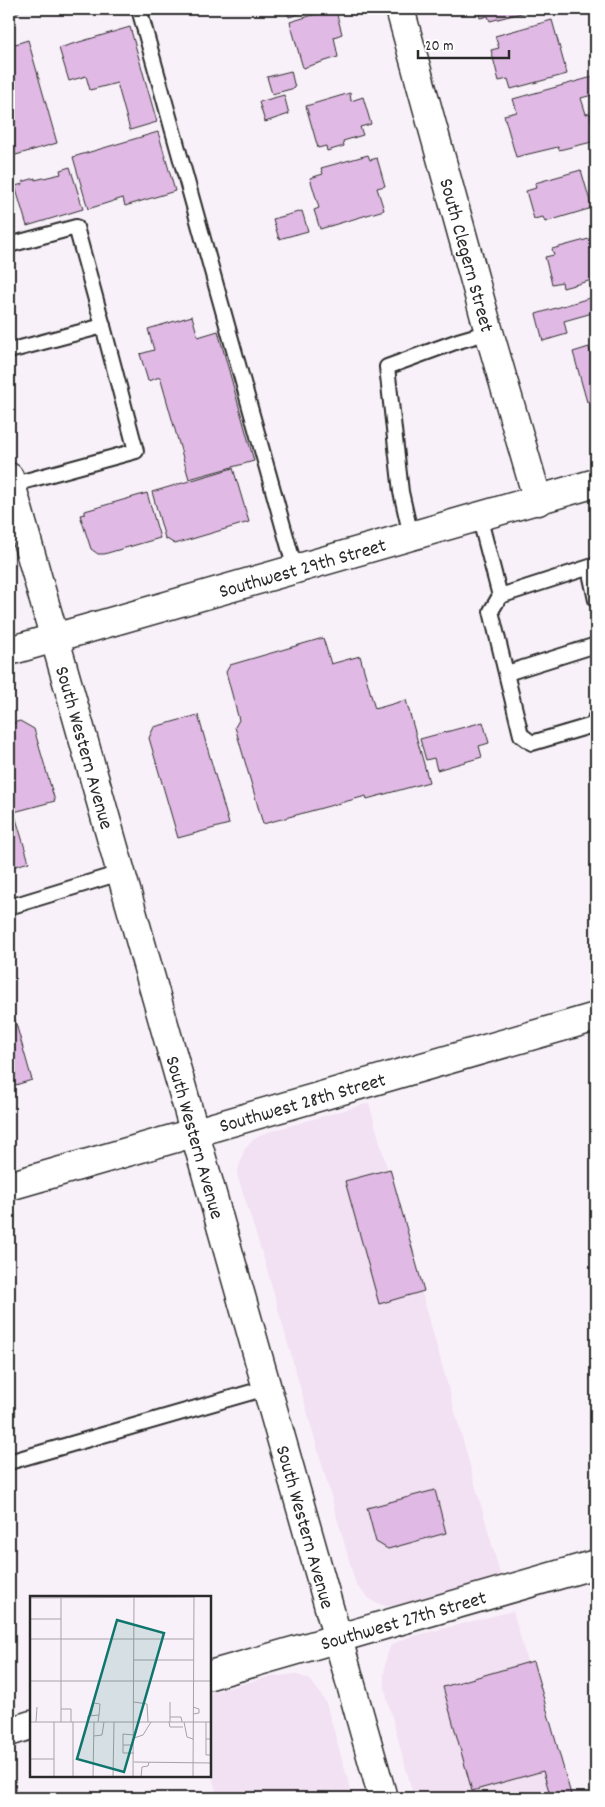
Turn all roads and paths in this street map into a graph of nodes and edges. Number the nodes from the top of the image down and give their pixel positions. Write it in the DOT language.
graph roads {
  1 [pos="139,9"];
  2 [pos="400,9"];
  3 [pos="9,245"];
  4 [pos="104,326"];
  5 [pos="489,332"];
  6 [pos="9,351"];
  7 [pos="10,481"];
  8 [pos="596,483"];
  9 [pos="538,501"];
  10 [pos="479,516"];
  11 [pos="411,536"];
  12 [pos="593,566"];
  13 [pos="295,569"];
  14 [pos="500,596"];
  15 [pos="596,600"];
  16 [pos="54,638"];
  17 [pos="596,645"];
  18 [pos="9,651"];
  19 [pos="507,673"];
  20 [pos="596,717"];
  21 [pos="120,873"];
  22 [pos="9,907"];
  23 [pos="596,1017"];
  24 [pos="194,1133"];
  25 [pos="9,1186"];
  26 [pos="266,1388"];
  27 [pos="9,1462"];
  28 [pos="596,1564"];
  29 [pos="338,1639"];
  30 [pos="211,1675"];
  31 [pos="30,1725"];
  32 [pos="9,1732"];
  33 [pos="383,1798"];
  1 -- 13 [label="lane"];
  2 -- 5 [label="main road, South Clegern Street"];
  3 -- 4 [label="lane"];
  4 -- 6 [label="lane"];
  4 -- 7 [label="lane"];
  5 -- 9 [label="main road, South Clegern Street"];
  5 -- 11 [label="lane"];
  7 -- 16 [label="main road, South Western Avenue"];
  8 -- 9 [label="main road, Southwest 29th Street"];
  9 -- 10 [label="main road, Southwest 29th Street"];
  10 -- 11 [label="main road, Southwest 29th Street"];
  10 -- 14 [label="lane"];
  11 -- 13 [label="main road, Southwest 29th Street"];
  12 -- 14 [label="lane"];
  12 -- 15 [label="lane"];
  13 -- 16 [label="main road, Southwest 29th Street"];
  14 -- 19 [label="lane"];
  16 -- 18 [label="main road, Southwest 29th Street"];
  16 -- 21 [label="main road, South Western Avenue"];
  17 -- 19 [label="lane"];
  19 -- 20 [label="lane"];
  21 -- 22 [label="lane"];
  21 -- 24 [label="main road, South Western Avenue"];
  23 -- 24 [label="main road, Southwest 28th Street"];
  24 -- 25 [label="main road, Southwest 28th Street"];
  24 -- 26 [label="main road, South Western Avenue"];
  26 -- 27 [label="lane"];
  26 -- 29 [label="main road, South Western Avenue"];
  28 -- 29 [label="main road, Southwest 27th Street"];
  29 -- 30 [label="main road, Southwest 27th Street"];
  29 -- 33 [label="main road, South Western Avenue"];
  31 -- 32 [label="main road"];
}
